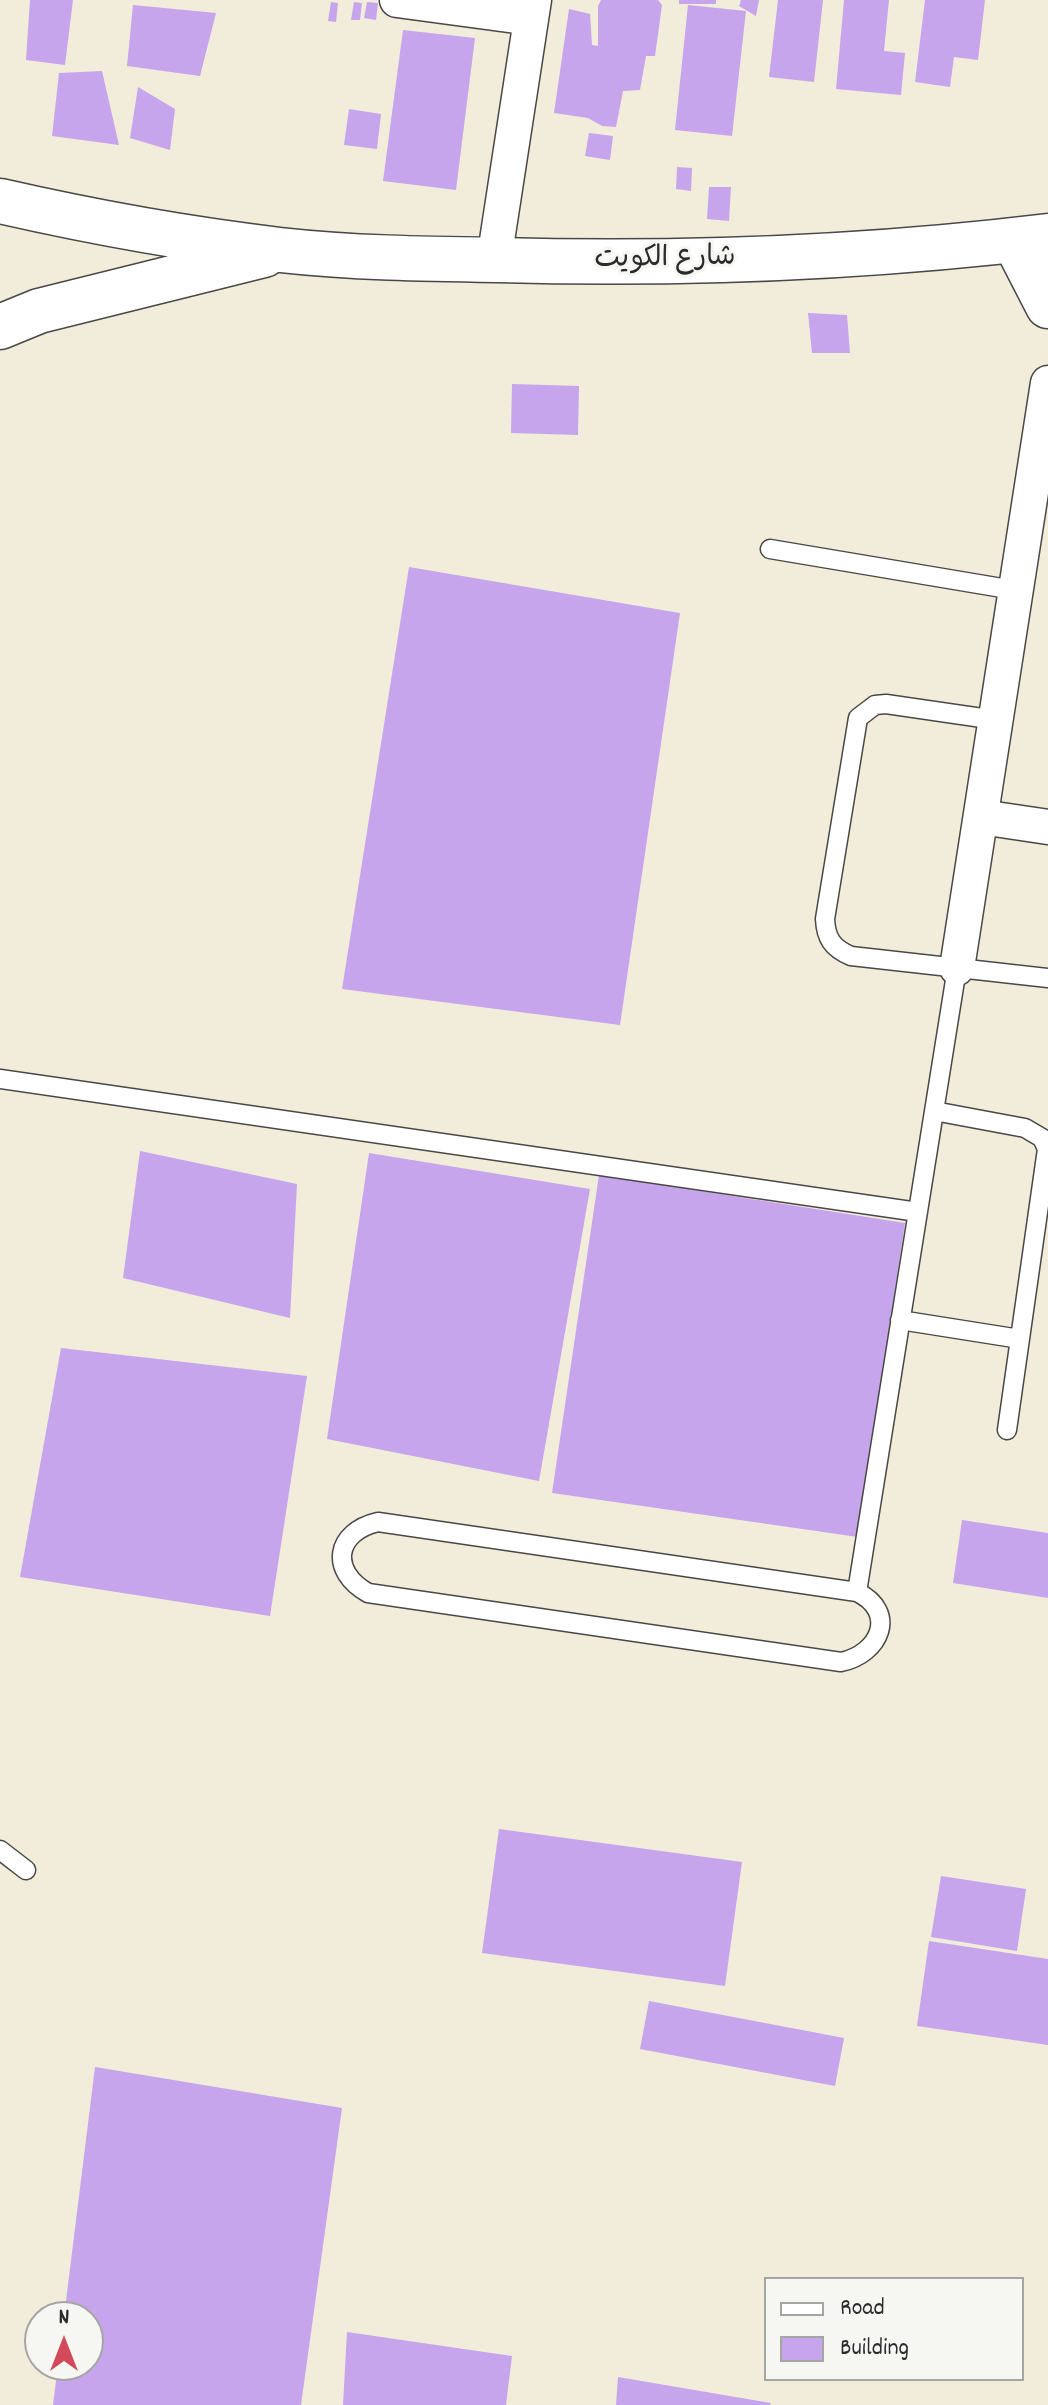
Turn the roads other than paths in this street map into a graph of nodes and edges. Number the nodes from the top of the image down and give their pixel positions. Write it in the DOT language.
graph roads {
  1 [pos="397,0"];
  2 [pos="532,9"];
  3 [pos="0,201"];
  4 [pos="1031,238"];
  5 [pos="281,250"];
  6 [pos="494,260"];
  7 [pos="1048,306"];
  8 [pos="0,327"];
  9 [pos="1048,383"];
  10 [pos="770,549"];
  11 [pos="1014,590"];
  12 [pos="996,720"];
  13 [pos="981,817"];
  14 [pos="1048,827"];
  15 [pos="957,968"];
  16 [pos="1048,978"];
  17 [pos="0,1079"];
  18 [pos="934,1111"];
  19 [pos="918,1212"];
  20 [pos="900,1320"];
  21 [pos="1020,1339"];
  22 [pos="1007,1430"];
  23 [pos="857,1592"];
  24 [pos="0,1850"];
  25 [pos="26,1870"];
  1 -- 2 [label="street"];
  2 -- 6 [label="street"];
  3 -- 5 [label="main road, شارع الكويت"];
  4 -- 6 [label="main road, شارع الكويت"];
  4 -- 7 [label="main road"];
  5 -- 6 [label="main road, شارع الكويت"];
  5 -- 8 [label="main road, شارع الكويت"];
  9 -- 11 [label="street"];
  10 -- 11 [label="lane"];
  11 -- 12 [label="street"];
  12 -- 13 [label="street"];
  12 -- 15 [label="lane"];
  13 -- 14 [label="street"];
  13 -- 15 [label="street"];
  15 -- 16 [label="lane"];
  15 -- 18 [label="lane"];
  17 -- 19 [label="lane"];
  18 -- 19 [label="lane"];
  18 -- 21 [label="lane"];
  19 -- 20 [label="lane"];
  20 -- 21 [label="lane"];
  20 -- 23 [label="lane"];
  21 -- 22 [label="lane"];
  23 -- 23 [label="lane"];
  24 -- 25 [label="lane"];
}
